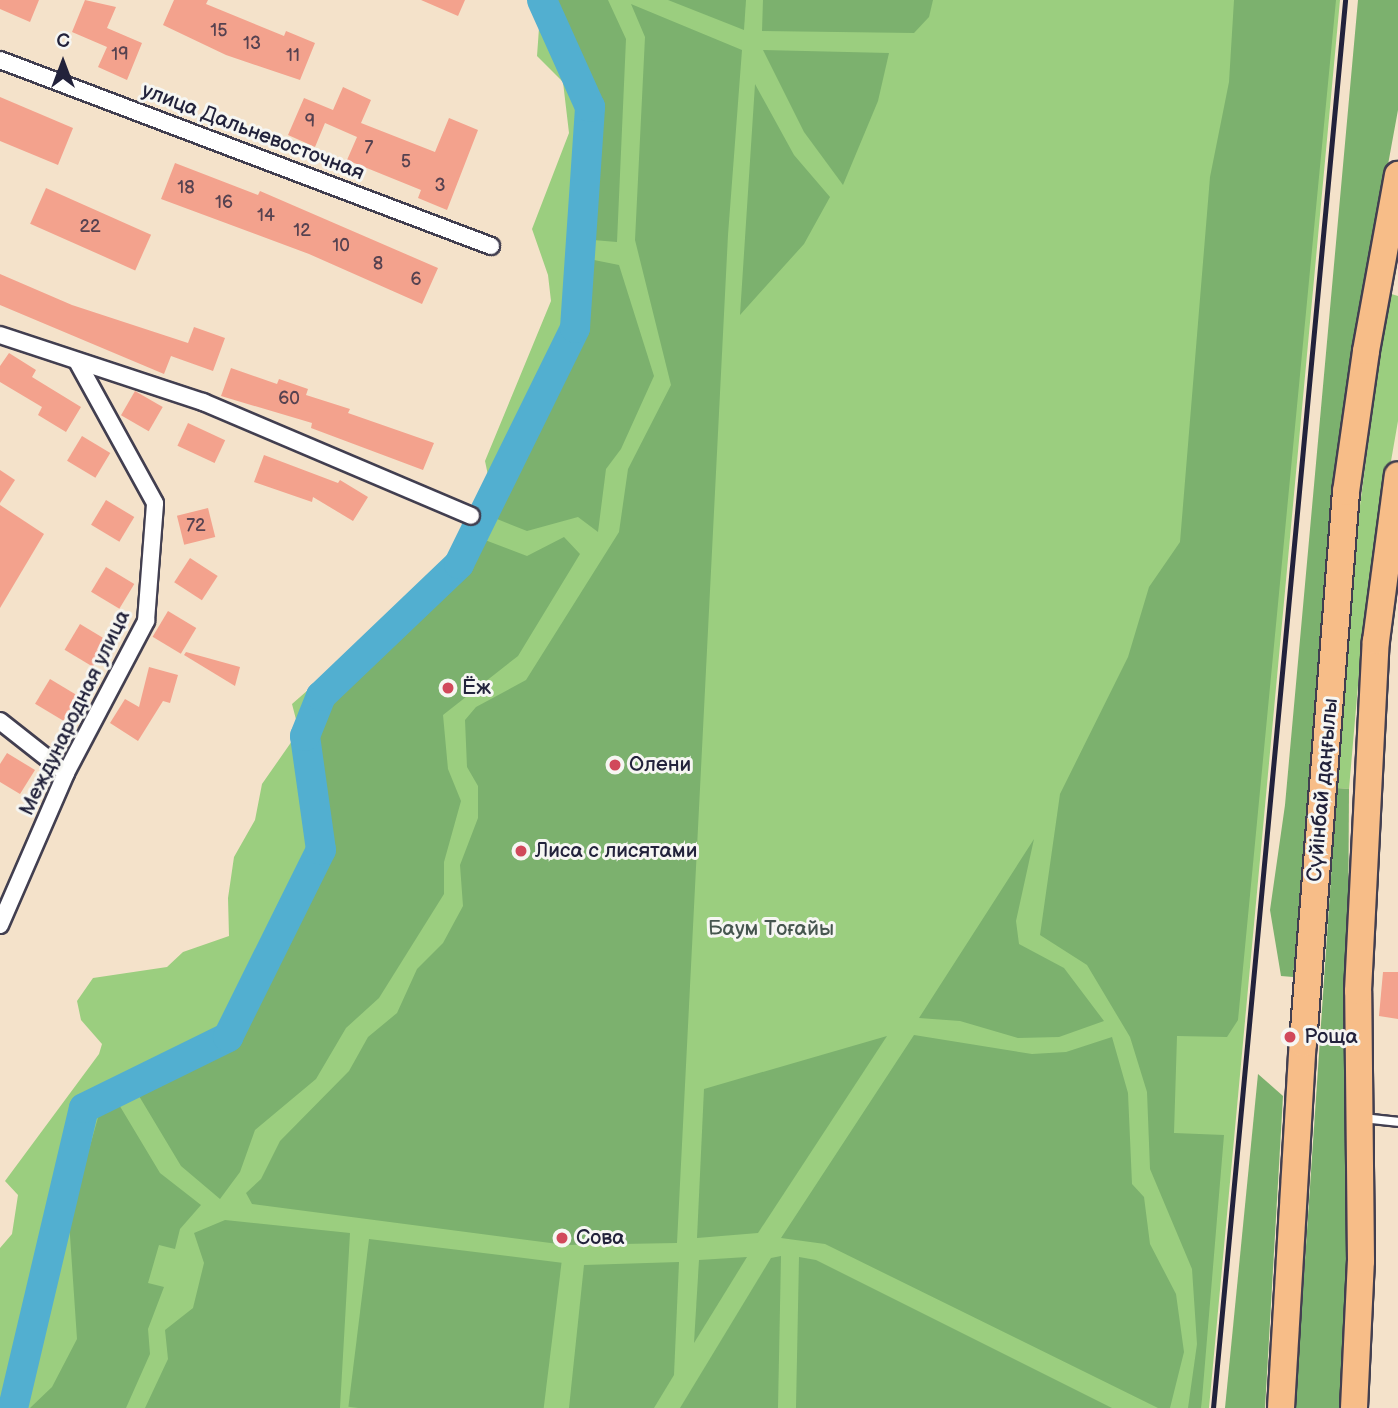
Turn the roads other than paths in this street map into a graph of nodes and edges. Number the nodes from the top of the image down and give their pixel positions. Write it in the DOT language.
graph roads {
  1 [pos="0,60"];
  2 [pos="1398,175"];
  3 [pos="491,246"];
  4 [pos="1383,256"];
  5 [pos="1398,285"];
  6 [pos="0,335"];
  7 [pos="78,363"];
  8 [pos="1398,475"];
  9 [pos="471,516"];
  10 [pos="0,721"];
  11 [pos="66,773"];
  12 [pos="0,925"];
  13 [pos="1359,1118"];
  14 [pos="1398,1122"];
  15 [pos="1281,1408"];
  16 [pos="1354,1408"];
  1 -- 3 [label="street, улица Дальневосточная"];
  2 -- 4 [label="main road, Сүйінбай даңғылы"];
  4 -- 5 [label="main road"];
  4 -- 15 [label="main road, Сүйінбай даңғылы"];
  6 -- 7 [label="street"];
  7 -- 9 [label="street"];
  7 -- 11 [label="street, Международная улица"];
  8 -- 13 [label="main road, Сүйінбай даңғылы"];
  10 -- 11 [label="street"];
  11 -- 12 [label="street, Международная улица"];
  13 -- 14 [label="lane"];
  13 -- 16 [label="main road, Сүйінбай даңғылы"];
}
